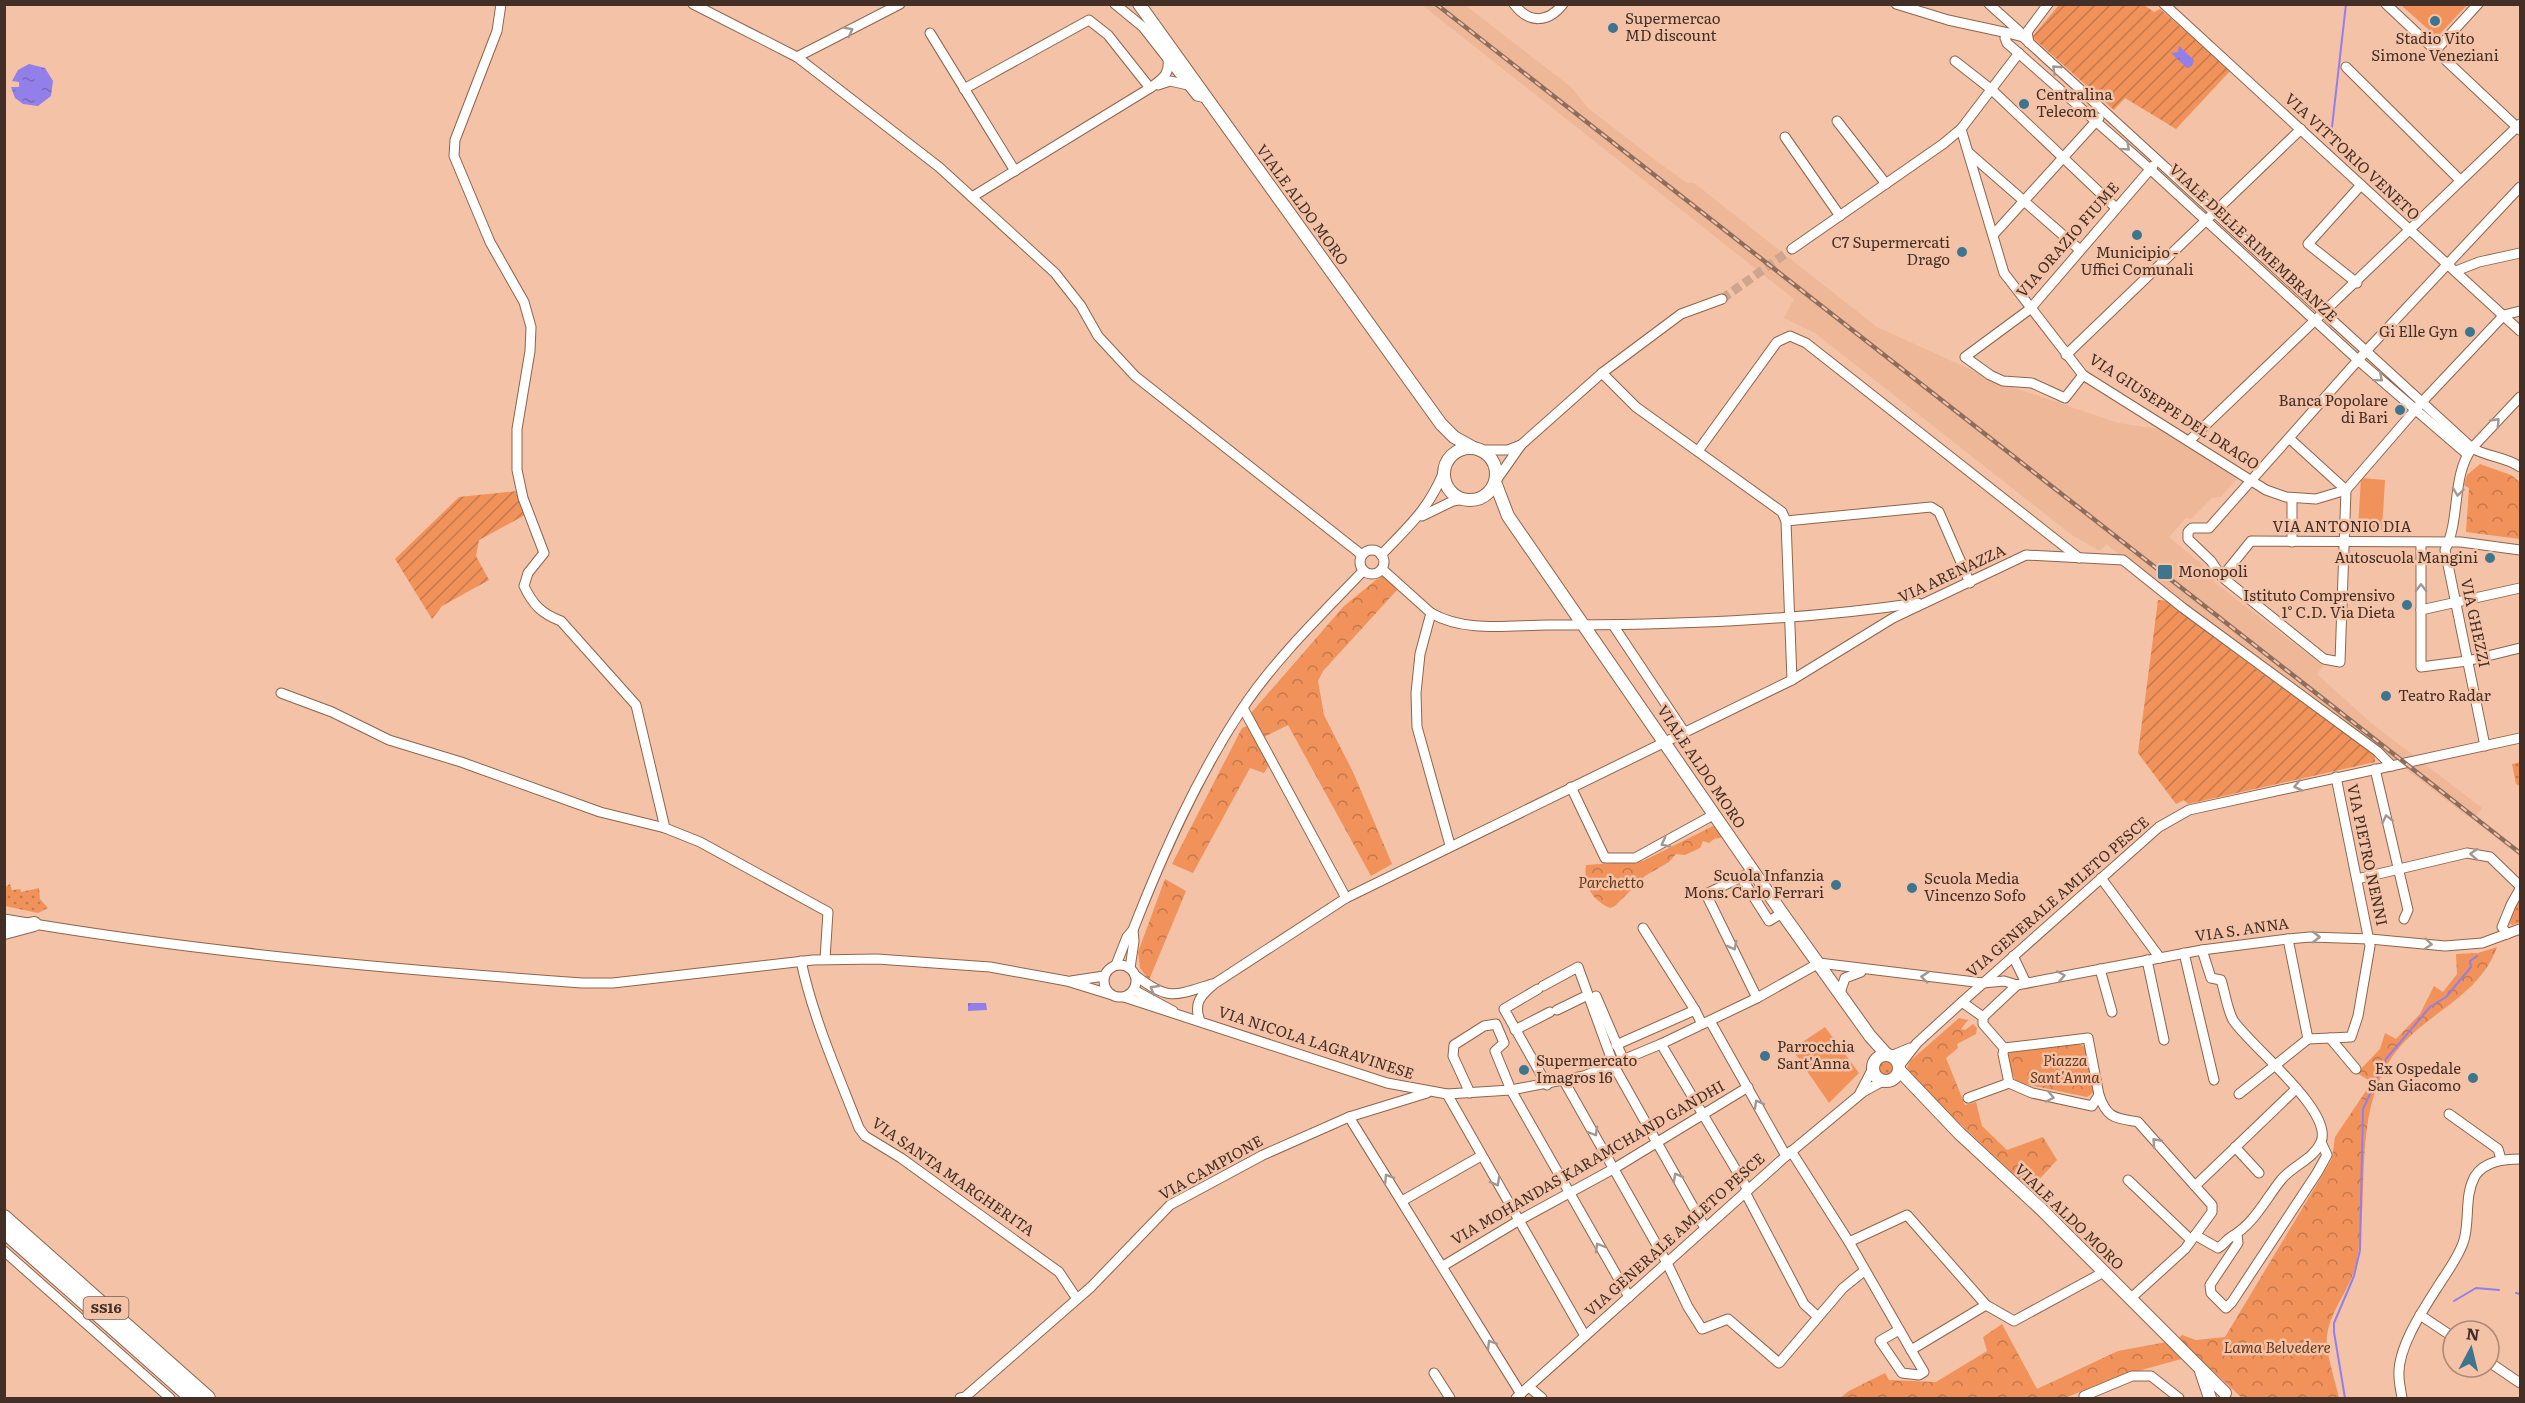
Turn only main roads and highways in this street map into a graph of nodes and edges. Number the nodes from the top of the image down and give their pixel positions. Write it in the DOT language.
graph roads {
  1 [pos="1139,4"];
  2 [pos="1441,424"];
  3 [pos="1478,449"];
  4 [pos="1445,466"];
  5 [pos="1495,482"];
  6 [pos="1482,497"];
  7 [pos="1508,516"];
  8 [pos="34,924"];
  9 [pos="4,932"];
  10 [pos="1870,1036"];
  11 [pos="1894,1062"];
  12 [pos="1874,1066"];
  13 [pos="1885,1081"];
  14 [pos="1916,1090"];
  15 [pos="4,1216"];
  16 [pos="4,1231"];
  17 [pos="2221,1397"];
  18 [pos="192,1398"];
  19 [pos="208,1398"];
  1 -- 2 [label="main road, VIALE ALDO MORO"];
  2 -- 3 [label="main road, VIALE ALDO MORO"];
  2 -- 4 [label="main road, VIALE ALDO MORO"];
  3 -- 4 [label="main road"];
  3 -- 5 [label="main road"];
  4 -- 6 [label="main road"];
  5 -- 6 [label="main road"];
  5 -- 7 [label="main road, VIALE ALDO MORO"];
  6 -- 7 [label="main road, VIALE ALDO MORO"];
  7 -- 10 [label="main road, VIALE ALDO MORO"];
  8 -- 9 [label="highway"];
  10 -- 11 [label="main road, VIALE ALDO MORO"];
  10 -- 12 [label="main road, VIALE ALDO MORO"];
  11 -- 12 [label="main road"];
  11 -- 13 [label="main road"];
  11 -- 14 [label="main road, VIALE ALDO MORO"];
  12 -- 13 [label="main road"];
  13 -- 14 [label="main road, VIALE ALDO MORO"];
  14 -- 17 [label="main road, VIALE ALDO MORO"];
  15 -- 19 [label="highway, SS16"];
  16 -- 18 [label="highway, SS16"];
}
